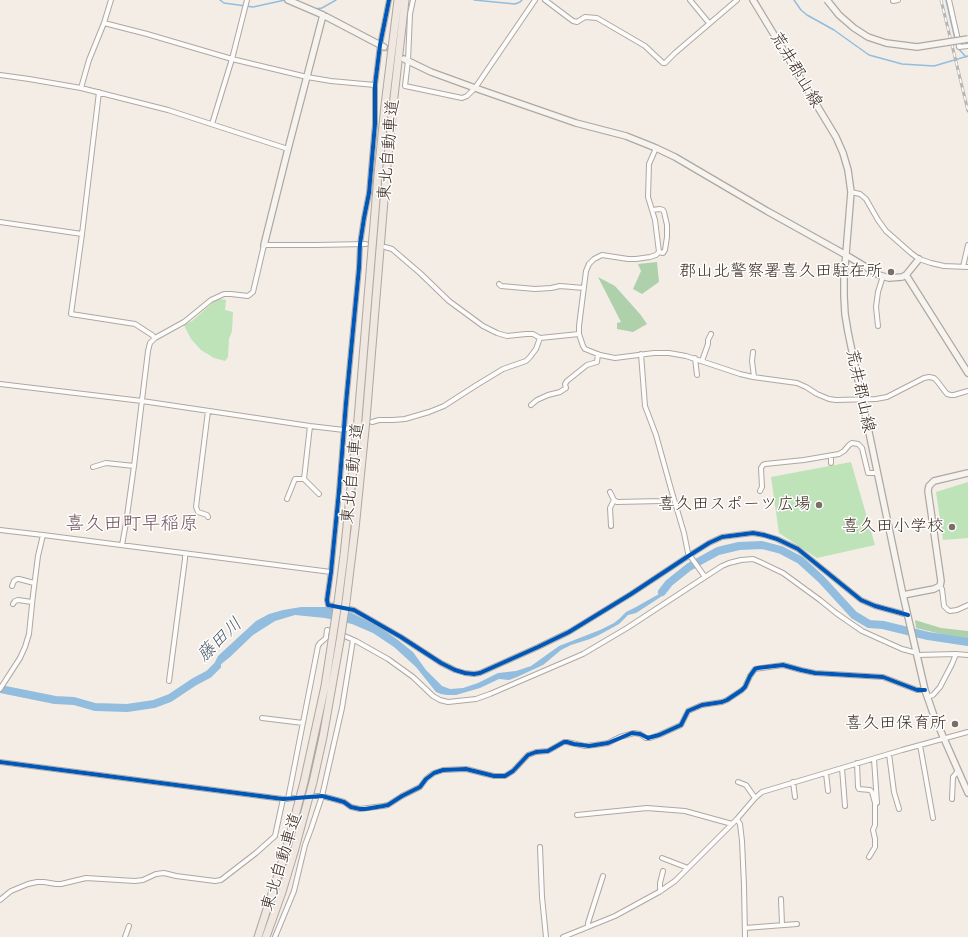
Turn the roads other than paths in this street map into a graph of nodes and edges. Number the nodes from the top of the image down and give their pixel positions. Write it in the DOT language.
graph roads {
  1 [pos="111,0"];
  2 [pos="247,0"];
  3 [pos="288,0"];
  4 [pos="389,0"];
  5 [pos="398,0"];
  6 [pos="406,0"];
  7 [pos="412,0"];
  8 [pos="535,0"];
  9 [pos="545,0"];
  10 [pos="690,0"];
  11 [pos="737,0"];
  12 [pos="754,0"];
  13 [pos="827,0"];
  14 [pos="893,0"];
  15 [pos="898,0"];
  16 [pos="949,0"];
  17 [pos="324,15"];
  18 [pos="104,23"];
  19 [pos="709,23"];
  20 [pos="968,39"];
  21 [pos="958,40"];
  22 [pos="382,46"];
  23 [pos="968,46"];
  24 [pos="232,59"];
  25 [pos="406,60"];
  26 [pos="0,75"];
  27 [pos="307,77"];
  28 [pos="375,85"];
  29 [pos="81,88"];
  30 [pos="475,88"];
  31 [pos="99,92"];
  32 [pos="212,124"];
  33 [pos="656,148"];
  34 [pos="288,150"];
  35 [pos="851,192"];
  36 [pos="652,210"];
  37 [pos="0,222"];
  38 [pos="82,234"];
  39 [pos="360,244"];
  40 [pos="366,244"];
  41 [pos="264,245"];
  42 [pos="968,245"];
  43 [pos="385,248"];
  44 [pos="659,252"];
  45 [pos="846,255"];
  46 [pos="919,259"];
  47 [pos="963,267"];
  48 [pos="968,267"];
  49 [pos="906,275"];
  50 [pos="883,276"];
  51 [pos="499,284"];
  52 [pos="584,288"];
  53 [pos="878,326"];
  54 [pos="579,334"];
  55 [pos="711,334"];
  56 [pos="155,338"];
  57 [pos="540,338"];
  58 [pos="753,352"];
  59 [pos="598,354"];
  60 [pos="641,354"];
  61 [pos="695,358"];
  62 [pos="702,361"];
  63 [pos="968,373"];
  64 [pos="697,375"];
  65 [pos="754,377"];
  66 [pos="0,384"];
  67 [pos="968,391"];
  68 [pos="862,399"];
  69 [pos="142,401"];
  70 [pos="531,405"];
  71 [pos="208,411"];
  72 [pos="372,422"];
  73 [pos="310,426"];
  74 [pos="351,427"];
  75 [pos="344,430"];
  76 [pos="831,456"];
  77 [pos="831,463"];
  78 [pos="134,466"];
  79 [pos="93,467"];
  80 [pos="878,473"];
  81 [pos="968,473"];
  82 [pos="304,479"];
  83 [pos="610,492"];
  84 [pos="760,492"];
  85 [pos="319,494"];
  86 [pos="673,497"];
  87 [pos="287,499"];
  88 [pos="614,500"];
  89 [pos="208,517"];
  90 [pos="611,526"];
  91 [pos="0,530"];
  92 [pos="43,535"];
  93 [pos="122,545"];
  94 [pos="185,554"];
  95 [pos="690,556"];
  96 [pos="331,572"];
  97 [pos="704,575"];
  98 [pos="34,583"];
  99 [pos="12,586"];
  100 [pos="940,586"];
  101 [pos="903,595"];
  102 [pos="32,602"];
  103 [pos="13,604"];
  104 [pos="968,605"];
  105 [pos="909,618"];
  106 [pos="353,640"];
  107 [pos="916,652"];
  108 [pos="956,654"];
  109 [pos="968,655"];
  110 [pos="169,681"];
  111 [pos="0,689"];
  112 [pos="925,690"];
  113 [pos="927,697"];
  114 [pos="262,718"];
  115 [pos="303,723"];
  116 [pos="968,732"];
  117 [pos="943,739"];
  118 [pos="920,745"];
  119 [pos="889,754"];
  120 [pos="874,758"];
  121 [pos="0,762"];
  122 [pos="857,763"];
  123 [pos="842,768"];
  124 [pos="958,771"];
  125 [pos="826,773"];
  126 [pos="738,782"];
  127 [pos="793,782"];
  128 [pos="828,791"];
  129 [pos="968,793"];
  130 [pos="315,796"];
  131 [pos="322,796"];
  132 [pos="795,797"];
  133 [pos="294,798"];
  134 [pos="754,798"];
  135 [pos="285,799"];
  136 [pos="952,799"];
  137 [pos="877,804"];
  138 [pos="845,806"];
  139 [pos="898,809"];
  140 [pos="577,815"];
  141 [pos="933,818"];
  142 [pos="737,819"];
  143 [pos="732,824"];
  144 [pos="540,847"];
  145 [pos="869,856"];
  146 [pos="662,858"];
  147 [pos="688,868"];
  148 [pos="662,871"];
  149 [pos="603,876"];
  150 [pos="661,891"];
  151 [pos="781,899"];
  152 [pos="0,900"];
  153 [pos="797,924"];
  154 [pos="782,925"];
  155 [pos="129,926"];
  156 [pos="588,927"];
  157 [pos="745,928"];
  158 [pos="125,937"];
  159 [pos="258,937"];
  160 [pos="266,937"];
  161 [pos="275,937"];
  162 [pos="546,937"];
  163 [pos="563,937"];
  164 [pos="745,937"];
  1 -- 18 [label="street"];
  2 -- 24 [label="street"];
  3 -- 17 [label="street"];
  4 -- 22 [label="street"];
  5 -- 159 [label="highway, 東北自動車道, bridge"];
  6 -- 160 [label="highway, 東北自動車道, bridge"];
  7 -- 25 [label="street"];
  8 -- 30 [label="street"];
  9 -- 19 [label="street"];
  10 -- 19 [label="street"];
  11 -- 19 [label="street"];
  12 -- 35 [label="street, 荒井郡山線"];
  13 -- 20 [label="street, bridge"];
  14 -- 15 [label="street"];
  16 -- 21 [label="street"];
  17 -- 22 [label="street"];
  17 -- 27 [label="street"];
  18 -- 24 [label="street"];
  18 -- 29 [label="street"];
  20 -- 21 [label="street"];
  21 -- 23 [label="street"];
  22 -- 28 [label="street"];
  24 -- 27 [label="street"];
  24 -- 32 [label="street"];
  25 -- 30 [label="street"];
  25 -- 30 [label="street"];
  26 -- 29 [label="street"];
  27 -- 28 [label="street"];
  27 -- 34 [label="street"];
  28 -- 39 [label="street"];
  29 -- 31 [label="street"];
  30 -- 33 [label="street"];
  31 -- 32 [label="street"];
  31 -- 38 [label="street"];
  32 -- 34 [label="street"];
  33 -- 36 [label="street"];
  33 -- 45 [label="street"];
  34 -- 41 [label="street"];
  35 -- 45 [label="street, 荒井郡山線"];
  35 -- 46 [label="street"];
  36 -- 44 [label="street"];
  36 -- 44 [label="street"];
  37 -- 38 [label="street"];
  38 -- 56 [label="street"];
  39 -- 40 [label="street"];
  39 -- 41 [label="street"];
  39 -- 75 [label="street"];
  41 -- 56 [label="street"];
  42 -- 47 [label="street"];
  43 -- 57 [label="street"];
  44 -- 52 [label="street"];
  45 -- 50 [label="street"];
  45 -- 68 [label="street, 荒井郡山線"];
  46 -- 47 [label="street"];
  46 -- 49 [label="street"];
  47 -- 48 [label="street"];
  49 -- 50 [label="street"];
  49 -- 63 [label="street"];
  50 -- 53 [label="street"];
  51 -- 52 [label="street"];
  52 -- 54 [label="street"];
  54 -- 57 [label="street"];
  54 -- 59 [label="street"];
  55 -- 62 [label="street"];
  56 -- 69 [label="street"];
  57 -- 72 [label="street"];
  58 -- 65 [label="street"];
  59 -- 60 [label="street"];
  59 -- 70 [label="street"];
  60 -- 61 [label="street"];
  60 -- 86 [label="street"];
  61 -- 62 [label="street"];
  61 -- 64 [label="street"];
  62 -- 65 [label="street"];
  65 -- 68 [label="street"];
  66 -- 69 [label="street"];
  67 -- 68 [label="street"];
  68 -- 80 [label="street, 荒井郡山線"];
  69 -- 71 [label="street"];
  69 -- 78 [label="street"];
  71 -- 73 [label="street"];
  71 -- 89 [label="street"];
  73 -- 75 [label="street"];
  73 -- 82 [label="street"];
  74 -- 75 [label="street"];
  75 -- 96 [label="street"];
  76 -- 77 [label="street"];
  76 -- 80 [label="street"];
  76 -- 84 [label="street"];
  78 -- 79 [label="street"];
  78 -- 93 [label="street"];
  80 -- 101 [label="street, 荒井郡山線"];
  81 -- 100 [label="street"];
  82 -- 85 [label="street"];
  82 -- 87 [label="street"];
  83 -- 88 [label="street"];
  86 -- 88 [label="street"];
  86 -- 95 [label="street"];
  88 -- 90 [label="street"];
  91 -- 92 [label="street"];
  92 -- 93 [label="street"];
  92 -- 98 [label="street"];
  93 -- 94 [label="street"];
  94 -- 96 [label="street"];
  94 -- 110 [label="street"];
  95 -- 96 [label="street"];
  95 -- 97 [label="street"];
  95 -- 105 [label="street"];
  97 -- 106 [label="street"];
  97 -- 107 [label="street"];
  98 -- 99 [label="street"];
  98 -- 102 [label="street"];
  100 -- 101 [label="street"];
  100 -- 104 [label="street"];
  101 -- 105 [label="street, 荒井郡山線"];
  102 -- 103 [label="street"];
  102 -- 111 [label="street"];
  105 -- 107 [label="street, 荒井郡山線"];
  106 -- 115 [label="street"];
  106 -- 131 [label="street"];
  107 -- 108 [label="street"];
  107 -- 112 [label="street, 荒井郡山線"];
  108 -- 109 [label="street"];
  108 -- 113 [label="street"];
  112 -- 113 [label="street, 荒井郡山線"];
  112 -- 131 [label="street"];
  113 -- 117 [label="street, 荒井郡山線"];
  114 -- 115 [label="street"];
  115 -- 135 [label="street"];
  116 -- 117 [label="street"];
  117 -- 118 [label="street"];
  117 -- 124 [label="street, 荒井郡山線"];
  118 -- 119 [label="street"];
  118 -- 141 [label="street"];
  119 -- 120 [label="street"];
  119 -- 139 [label="street"];
  120 -- 122 [label="street"];
  120 -- 137 [label="street"];
  121 -- 135 [label="street"];
  122 -- 123 [label="street"];
  122 -- 145 [label="street"];
  123 -- 125 [label="street"];
  123 -- 138 [label="street"];
  124 -- 129 [label="street, 荒井郡山線"];
  124 -- 136 [label="street"];
  125 -- 127 [label="street"];
  125 -- 128 [label="street"];
  126 -- 134 [label="street"];
  127 -- 132 [label="street"];
  127 -- 134 [label="street"];
  130 -- 131 [label="street"];
  131 -- 161 [label="street"];
  133 -- 135 [label="street"];
  134 -- 142 [label="street"];
  135 -- 152 [label="street"];
  140 -- 143 [label="street"];
  142 -- 143 [label="street"];
  142 -- 157 [label="street"];
  143 -- 147 [label="street"];
  144 -- 162 [label="street"];
  146 -- 147 [label="street"];
  147 -- 150 [label="street"];
  148 -- 150 [label="street"];
  149 -- 156 [label="street"];
  150 -- 156 [label="street"];
  151 -- 154 [label="street"];
  153 -- 154 [label="street"];
  154 -- 157 [label="street"];
  155 -- 158 [label="street"];
  156 -- 163 [label="street"];
  157 -- 164 [label="street"];
}
